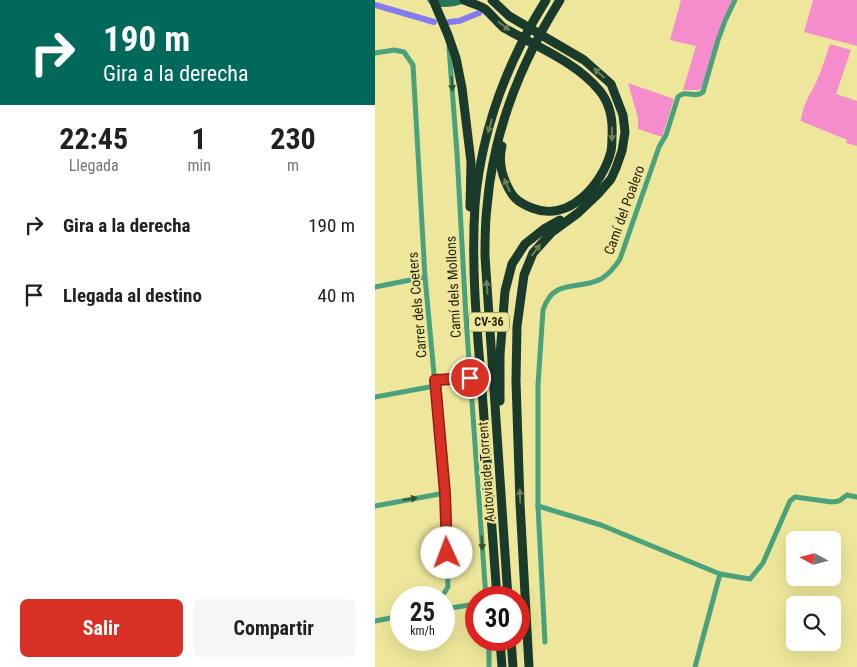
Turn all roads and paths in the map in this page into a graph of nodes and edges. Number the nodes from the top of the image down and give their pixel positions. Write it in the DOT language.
graph roads {
  1 [pos="464,0"];
  2 [pos="492,0"];
  3 [pos="546,0"];
  4 [pos="560,0"];
  5 [pos="566,0"];
  6 [pos="735,0"];
  7 [pos="432,1"];
  8 [pos="548,24"];
  9 [pos="448,35"];
  10 [pos="375,53"];
  11 [pos="532,54"];
  12 [pos="598,194"];
  13 [pos="425,277"];
  14 [pos="375,286"];
  15 [pos="477,330"];
  16 [pos="470,378"];
  17 [pos="435,383"];
  18 [pos="375,397"];
  19 [pos="445,493"];
  20 [pos="857,497"];
  21 [pos="375,506"];
  22 [pos="502,506"];
  23 [pos="538,506"];
  24 [pos="720,574"];
  25 [pos="448,586"];
  26 [pos="485,586"];
  27 [pos="496,586"];
  28 [pos="508,586"];
  29 [pos="390,618"];
  30 [pos="375,621"];
  31 [pos="545,642"];
  32 [pos="489,651"];
  33 [pos="501,651"];
  34 [pos="512,651"];
  35 [pos="489,667"];
  36 [pos="502,667"];
  37 [pos="513,667"];
  38 [pos="529,667"];
  39 [pos="695,667"];
  1 -- 7 [label="main road"];
  1 -- 11 [label="highway, one-way"];
  12 -- 2 [label="highway, one-way"];
  3 -- 15 [label="highway, Autovia de Torrent / CV-36, one-way"];
  4 -- 8 [label="highway"];
  5 -- 8 [label="highway"];
  6 -- 23 [label="street, Camí del Poalero"];
  7 -- 9 [label="highway"];
  8 -- 11 [label="highway"];
  9 -- 15 [label="highway"];
  9 -- 16 [label="street, Camí dels Mollons, one-way"];
  10 -- 13 [label="street, Carrer dels Coeters"];
  22 -- 11 [label="highway, Autovia de Torrent / CV-36, one-way"];
  12 -- 22 [label="highway"];
  38 -- 12 [label="highway, one-way"];
  13 -- 14 [label="street"];
  13 -- 17 [label="street, Carrer dels Coeters"];
  15 -- 27 [label="highway, Autovia de Torrent / CV-36"];
  16 -- 17 [label="street"];
  16 -- 26 [label="street, Camí dels Mollons, one-way"];
  17 -- 18 [label="street"];
  17 -- 19 [label="street, Carrer dels Coeters"];
  21 -- 19 [label="street, one-way"];
  19 -- 25 [label="street, Carrer dels Coeters"];
  20 -- 24 [label="street"];
  22 -- 28 [label="highway, Autovia de Torrent / CV-36"];
  23 -- 24 [label="street"];
  23 -- 31 [label="street"];
  24 -- 39 [label="street"];
  29 -- 30 [label="street"];
  32 -- 35 [label="street"];
  33 -- 36 [label="highway"];
  34 -- 37 [label="highway"];
}
